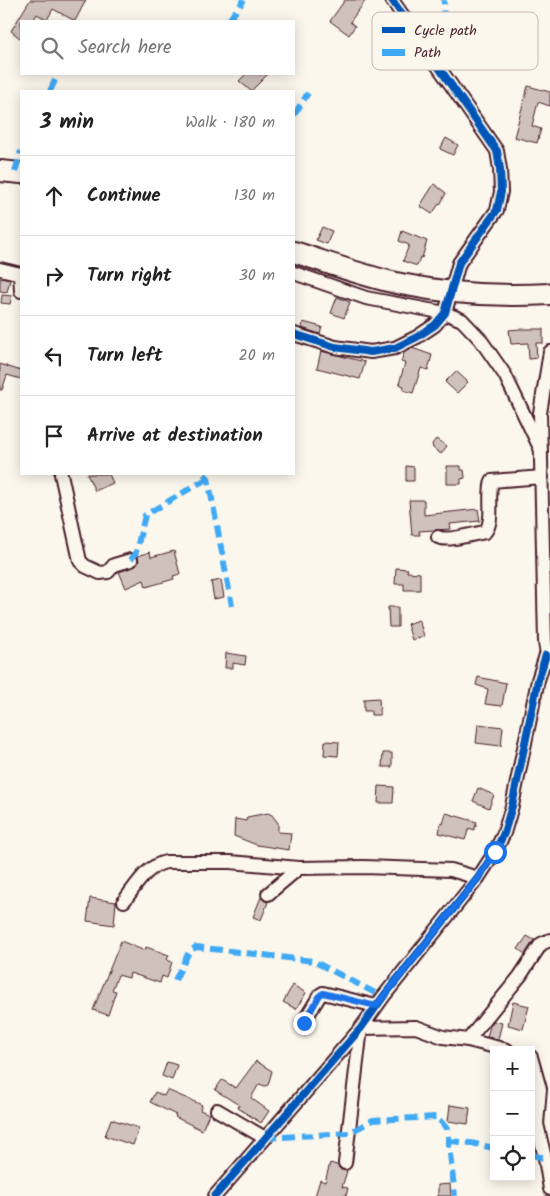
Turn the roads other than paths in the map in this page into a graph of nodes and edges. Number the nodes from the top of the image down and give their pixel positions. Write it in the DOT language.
graph roads {
  1 [pos="392,0"];
  2 [pos="400,12"];
  3 [pos="440,70"];
  4 [pos="0,172"];
  5 [pos="20,173"];
  6 [pos="295,252"];
  7 [pos="0,269"];
  8 [pos="20,274"];
  9 [pos="295,274"];
  10 [pos="452,292"];
  11 [pos="550,294"];
  12 [pos="445,313"];
  13 [pos="295,334"];
  14 [pos="550,352"];
  15 [pos="541,450"];
  16 [pos="61,475"];
  17 [pos="542,477"];
  18 [pos="438,537"];
  19 [pos="130,560"];
  20 [pos="547,598"];
  21 [pos="546,655"];
  22 [pos="550,668"];
  23 [pos="299,868"];
  24 [pos="478,878"];
  25 [pos="268,894"];
  26 [pos="124,901"];
  27 [pos="550,940"];
  28 [pos="376,1006"];
  29 [pos="304,1023"];
  30 [pos="361,1028"];
  31 [pos="468,1040"];
  32 [pos="491,1046"];
  33 [pos="535,1071"];
  34 [pos="217,1110"];
  35 [pos="265,1138"];
  36 [pos="345,1163"];
  37 [pos="550,1189"];
  38 [pos="215,1196"];
  1 -- 2 [label="street"];
  3 -- 10 [label="street"];
  4 -- 5 [label="main road"];
  6 -- 10 [label="main road"];
  7 -- 8 [label="street"];
  9 -- 12 [label="street"];
  10 -- 11 [label="main road"];
  10 -- 12 [label="street"];
  12 -- 13 [label="street"];
  12 -- 15 [label="street"];
  14 -- 15 [label="street"];
  15 -- 17 [label="street"];
  16 -- 19 [label="street"];
  17 -- 18 [label="street"];
  17 -- 20 [label="street"];
  20 -- 21 [label="street"];
  21 -- 22 [label="street"];
  21 -- 24 [label="street"];
  23 -- 24 [label="street"];
  23 -- 25 [label="street"];
  23 -- 26 [label="street"];
  24 -- 28 [label="street"];
  27 -- 31 [label="street"];
  28 -- 29 [label="street"];
  28 -- 30 [label="street"];
  30 -- 31 [label="street"];
  30 -- 35 [label="street"];
  30 -- 36 [label="street"];
  31 -- 32 [label="street"];
  33 -- 37 [label="street"];
  34 -- 35 [label="street"];
  35 -- 38 [label="street"];
}
